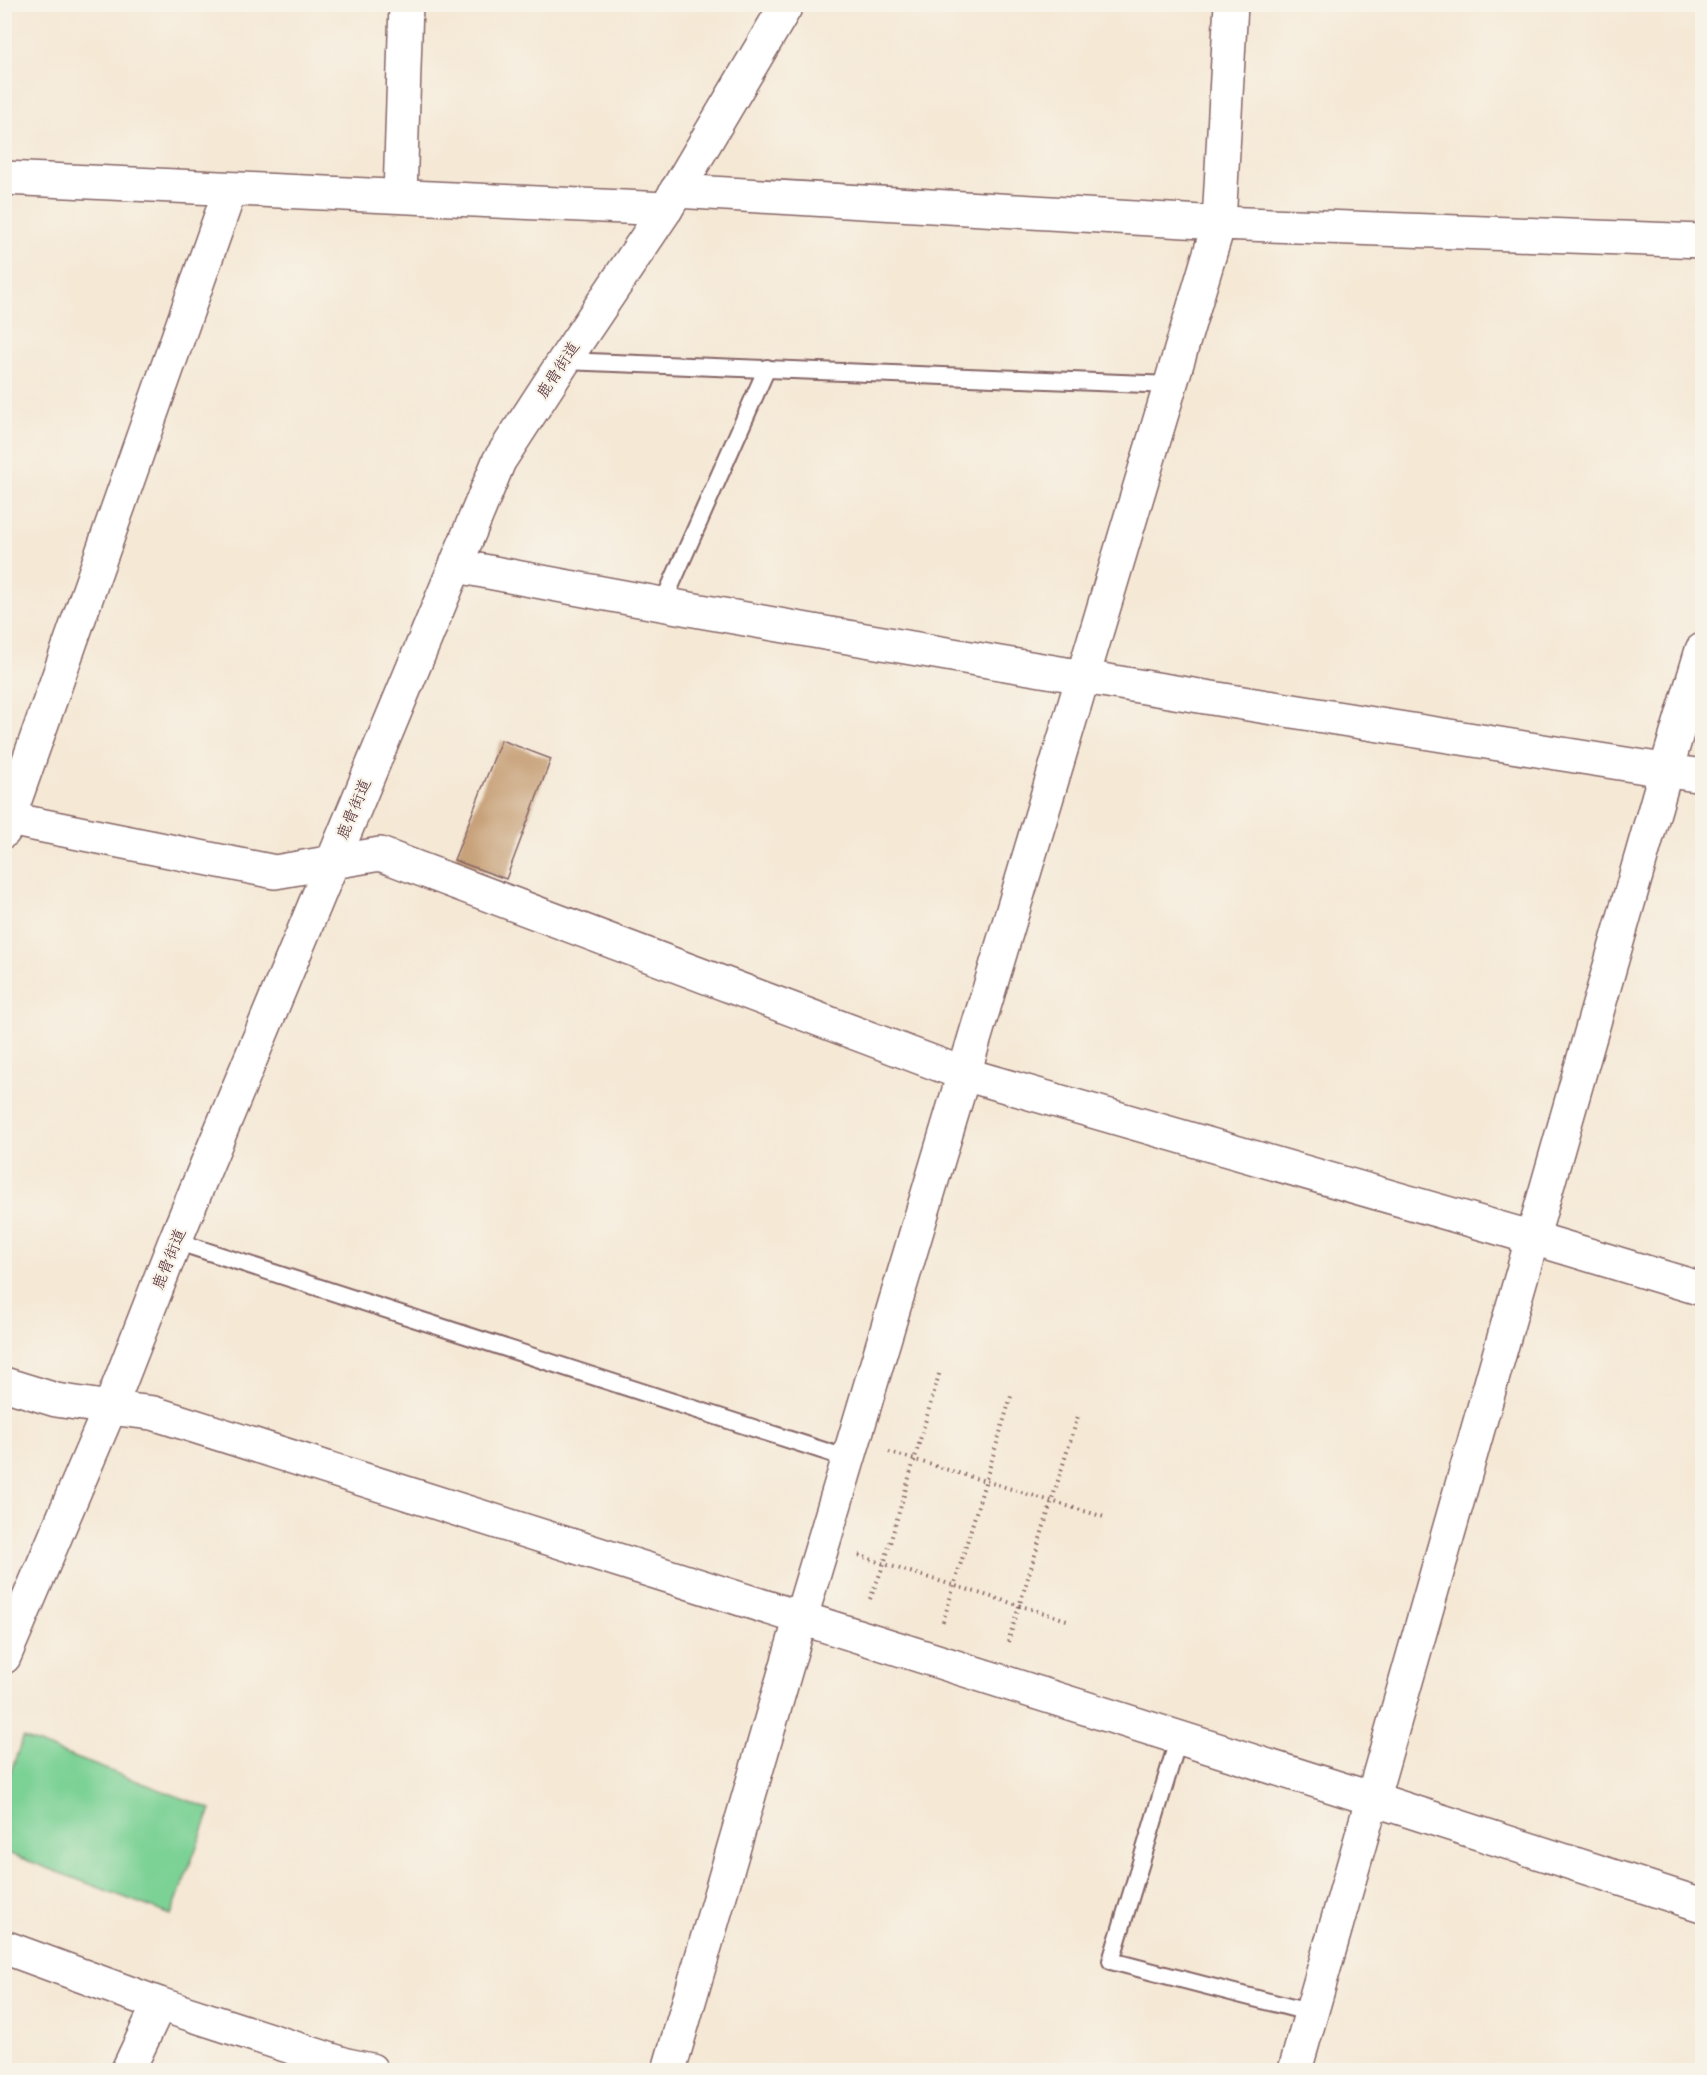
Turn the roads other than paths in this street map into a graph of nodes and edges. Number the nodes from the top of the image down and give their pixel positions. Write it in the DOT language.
graph roads {
  1 [pos="406,4"];
  2 [pos="787,4"];
  3 [pos="1231,4"];
  4 [pos="4,178"];
  5 [pos="230,190"];
  6 [pos="400,196"];
  7 [pos="671,200"];
  8 [pos="1219,223"];
  9 [pos="1702,241"];
  10 [pos="564,361"];
  11 [pos="767,368"];
  12 [pos="1171,385"];
  13 [pos="457,566"];
  14 [pos="662,605"];
  15 [pos="1702,650"];
  16 [pos="1083,677"];
  17 [pos="1666,771"];
  18 [pos="1702,776"];
  19 [pos="6,823"];
  20 [pos="332,861"];
  21 [pos="964,1074"];
  22 [pos="1533,1238"];
  23 [pos="175,1241"];
  24 [pos="1702,1289"];
  25 [pos="4,1384"];
  26 [pos="110,1408"];
  27 [pos="849,1459"];
  28 [pos="801,1617"];
  29 [pos="4,1657"];
  30 [pos="1179,1737"];
  31 [pos="1373,1799"];
  32 [pos="1702,1905"];
  33 [pos="4,1947"];
  34 [pos="159,2004"];
  35 [pos="1312,2013"];
  36 [pos="128,2070"];
  37 [pos="371,2070"];
  38 [pos="669,2070"];
  39 [pos="1295,2070"];
  1 -- 6 [label="street"];
  2 -- 7 [label="street, 鹿骨街道"];
  3 -- 8 [label="street"];
  4 -- 5 [label="street"];
  5 -- 6 [label="street"];
  5 -- 19 [label="street"];
  6 -- 7 [label="street"];
  7 -- 8 [label="street"];
  7 -- 10 [label="street, 鹿骨街道"];
  8 -- 9 [label="street"];
  8 -- 12 [label="street"];
  10 -- 11 [label="lane"];
  10 -- 13 [label="street, 鹿骨街道"];
  11 -- 12 [label="lane"];
  11 -- 14 [label="lane"];
  12 -- 16 [label="street"];
  13 -- 14 [label="street"];
  13 -- 20 [label="street, 鹿骨街道"];
  14 -- 16 [label="street"];
  15 -- 17 [label="street"];
  16 -- 17 [label="street"];
  16 -- 21 [label="street"];
  17 -- 18 [label="street"];
  17 -- 22 [label="street"];
  19 -- 20 [label="street"];
  20 -- 21 [label="street"];
  20 -- 23 [label="street, 鹿骨街道"];
  21 -- 22 [label="street"];
  21 -- 27 [label="street"];
  22 -- 24 [label="street"];
  22 -- 31 [label="street"];
  23 -- 26 [label="street, 鹿骨街道"];
  23 -- 27 [label="lane"];
  25 -- 26 [label="street"];
  26 -- 28 [label="street"];
  26 -- 29 [label="street, 鹿骨街道"];
  27 -- 28 [label="street"];
  28 -- 30 [label="street"];
  28 -- 38 [label="street"];
  30 -- 31 [label="street"];
  30 -- 35 [label="lane"];
  31 -- 32 [label="street"];
  31 -- 35 [label="street"];
  33 -- 34 [label="street"];
  34 -- 36 [label="street"];
  34 -- 37 [label="street"];
  35 -- 39 [label="street"];
}
